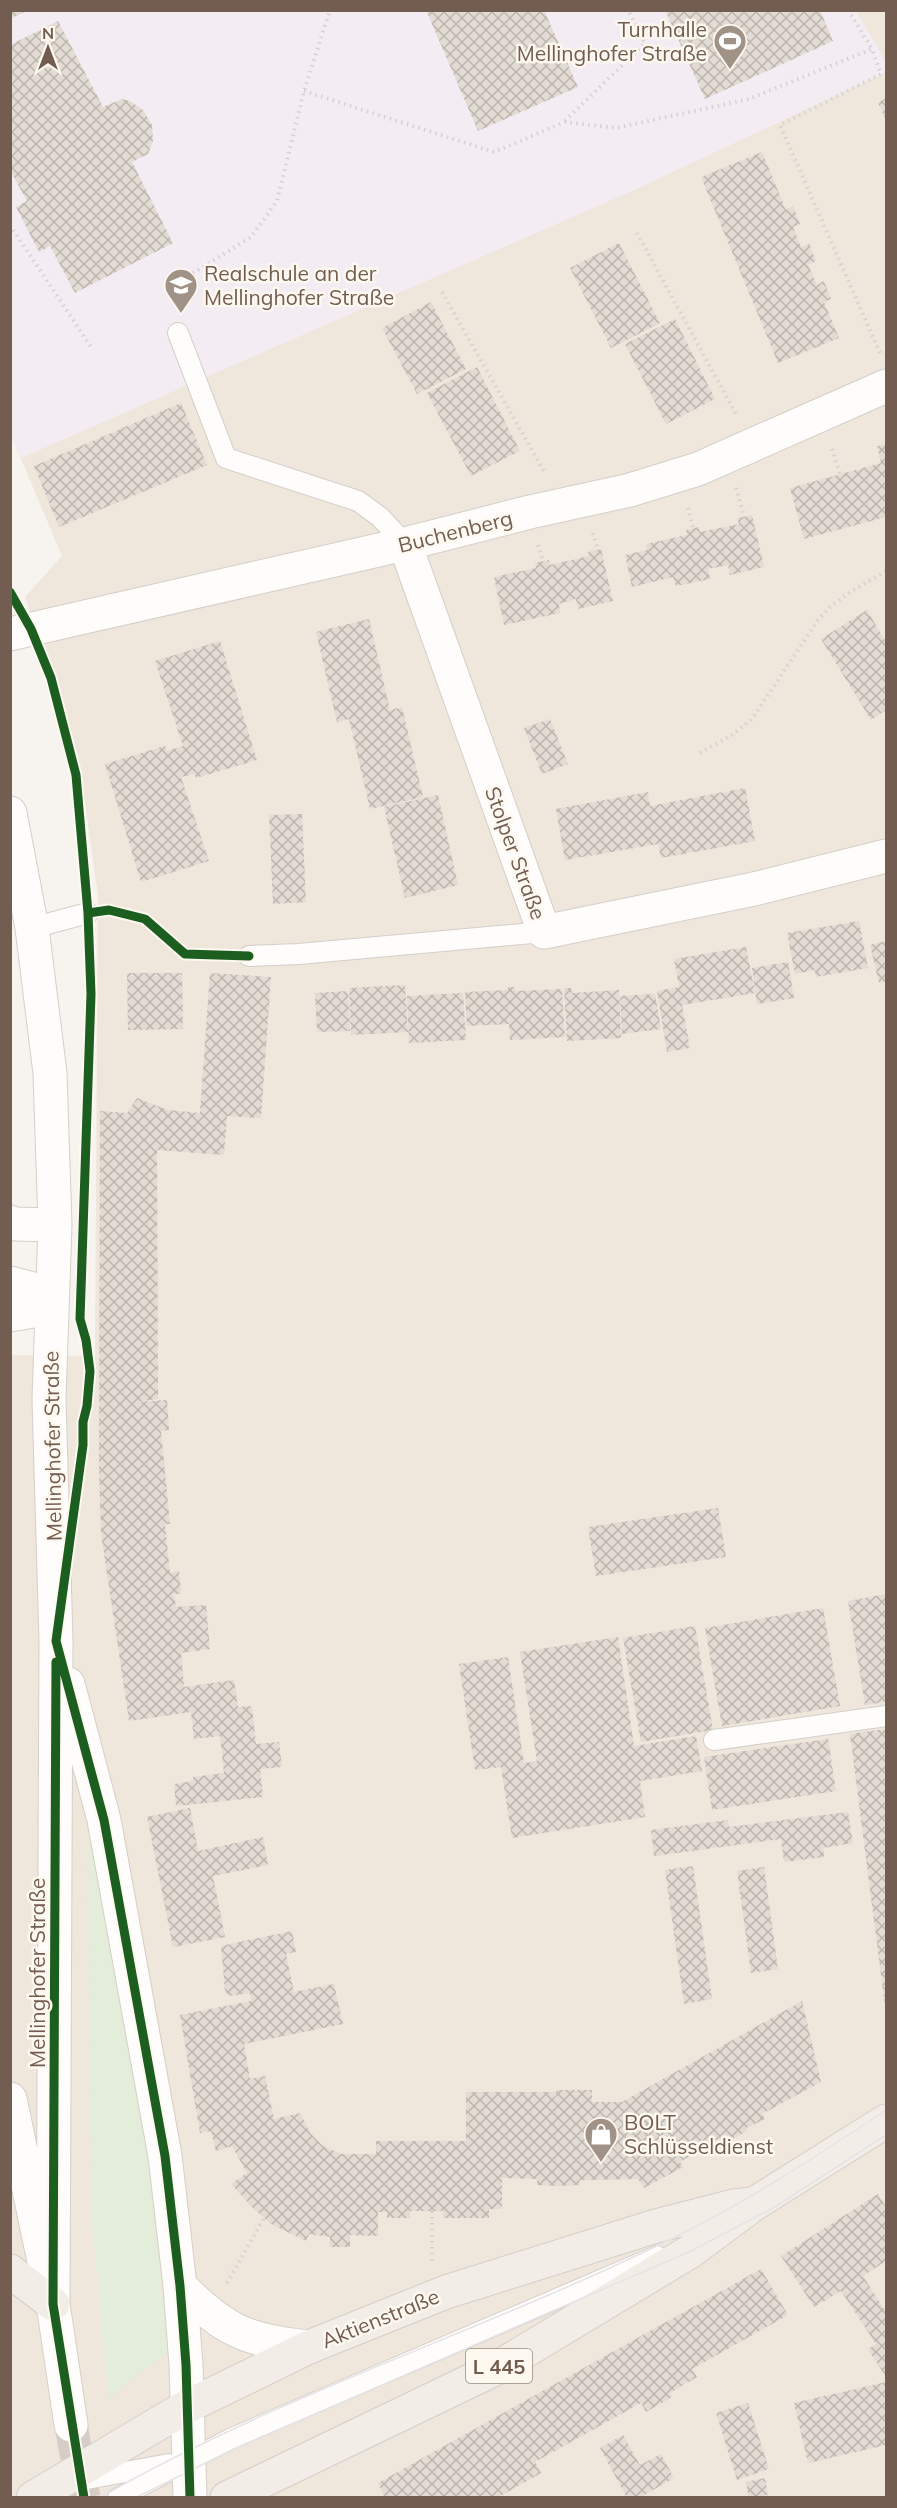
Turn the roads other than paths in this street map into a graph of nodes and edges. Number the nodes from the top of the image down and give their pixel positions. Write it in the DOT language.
graph roads {
  1 [pos="178,333"];
  2 [pos="884,372"];
  3 [pos="405,544"];
  4 [pos="10,634"];
  5 [pos="10,813"];
  6 [pos="886,856"];
  7 [pos="88,913"];
  8 [pos="32,928"];
  9 [pos="544,932"];
  10 [pos="249,956"];
  11 [pos="10,1222"];
  12 [pos="55,1225"];
  13 [pos="10,1283"];
  14 [pos="52,1301"];
  15 [pos="10,1315"];
  16 [pos="56,1641"];
  17 [pos="886,1716"];
  18 [pos="714,1740"];
  19 [pos="10,2099"];
  20 [pos="886,2121"];
  21 [pos="754,2204"];
  22 [pos="10,2271"];
  23 [pos="180,2286"];
  24 [pos="53,2304"];
  25 [pos="309,2347"];
  26 [pos="186,2406"];
  27 [pos="71,2425"];
  28 [pos="189,2461"];
  29 [pos="44,2491"];
  30 [pos="118,2498"];
  31 [pos="190,2498"];
  32 [pos="227,2498"];
  1 -- 3 [label="lane"];
  2 -- 3 [label="main road, Buchenberg"];
  3 -- 4 [label="main road, Buchenberg"];
  3 -- 9 [label="main road, Stolper Straße"];
  5 -- 8 [label="main road, Mellinghofer Straße"];
  6 -- 9 [label="main road, Stolper Straße"];
  7 -- 8 [label="lane"];
  8 -- 12 [label="main road, Mellinghofer Straße"];
  9 -- 10 [label="lane"];
  11 -- 12 [label="main road"];
  12 -- 14 [label="main road, Mellinghofer Straße"];
  13 -- 14 [label="main road"];
  14 -- 15 [label="main road"];
  14 -- 16 [label="main road, Mellinghofer Straße"];
  16 -- 23 [label="main road"];
  16 -- 24 [label="main road, Mellinghofer Straße"];
  17 -- 18 [label="lane"];
  19 -- 24 [label="main road"];
  20 -- 21 [label="main road, Aktienstraße / L 445"];
  21 -- 25 [label="main road, Aktienstraße / L 445"];
  21 -- 28 [label="lane"];
  21 -- 32 [label="main road, Aktienstraße / L 445"];
  22 -- 24 [label="main road"];
  23 -- 25 [label="main road"];
  23 -- 26 [label="main road"];
  24 -- 27 [label="main road"];
  25 -- 26 [label="main road, Aktienstraße / L 445"];
  26 -- 28 [label="main road"];
  26 -- 29 [label="main road, Aktienstraße / L 445"];
  28 -- 29 [label="lane"];
  28 -- 30 [label="lane"];
  28 -- 31 [label="main road"];
}
